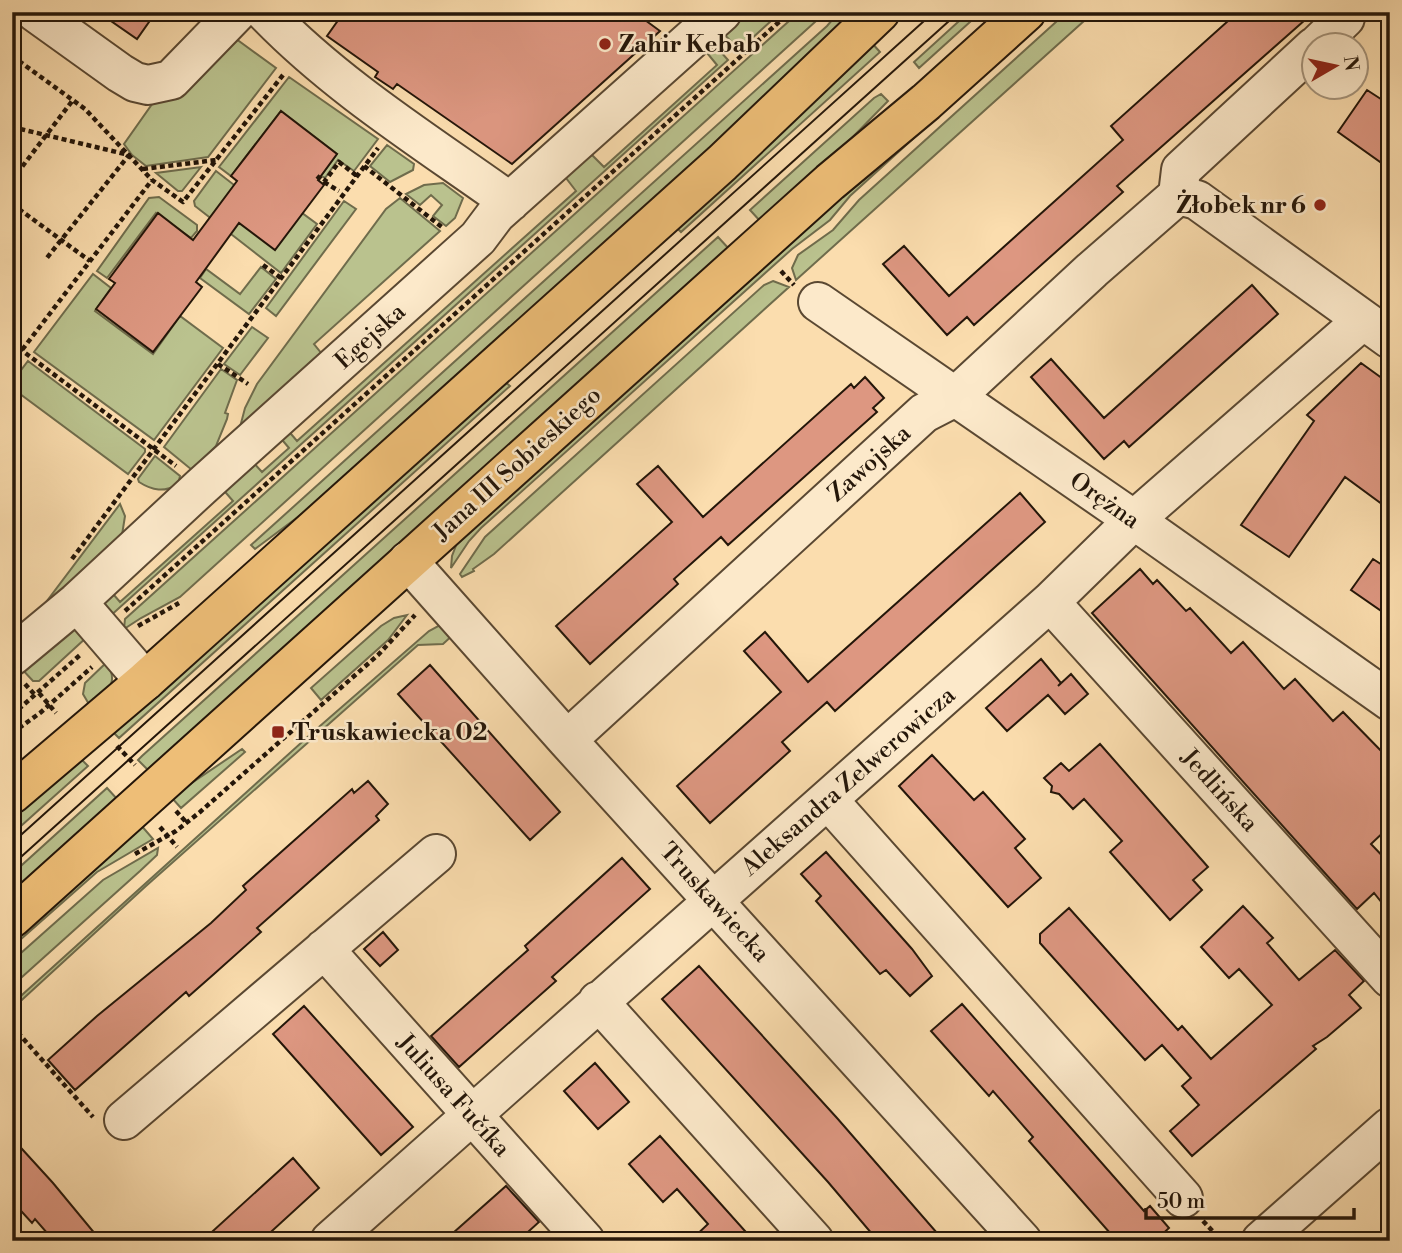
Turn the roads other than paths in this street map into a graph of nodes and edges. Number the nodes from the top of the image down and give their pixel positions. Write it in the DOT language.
graph roads {
  1 [pos="35,12"];
  2 [pos="237,12"];
  3 [pos="265,12"];
  4 [pos="722,12"];
  5 [pos="880,12"];
  6 [pos="1026,12"];
  7 [pos="1345,18"];
  8 [pos="1330,32"];
  9 [pos="1300,60"];
  10 [pos="1178,195"];
  11 [pos="510,202"];
  12 [pos="818,302"];
  13 [pos="1376,330"];
  14 [pos="955,397"];
  15 [pos="1134,520"];
  16 [pos="408,561"];
  17 [pos="77,602"];
  18 [pos="1050,602"];
  19 [pos="12,656"];
  20 [pos="145,681"];
  21 [pos="1390,701"];
  22 [pos="567,740"];
  23 [pos="12,794"];
  24 [pos="828,800"];
  25 [pos="436,854"];
  26 [pos="713,900"];
  27 [pos="12,918"];
  28 [pos="324,949"];
  29 [pos="1390,978"];
  30 [pos="598,1001"];
  31 [pos="472,1116"];
  32 [pos="124,1120"];
  33 [pos="1390,1127"];
  34 [pos="1183,1198"];
  35 [pos="574,1237"];
  36 [pos="330,1241"];
  37 [pos="814,1241"];
  38 [pos="1022,1241"];
  39 [pos="1261,1241"];
  1 -- 2 [label="street"];
  3 -- 11 [label="street"];
  4 -- 11 [label="street, Egejska"];
  5 -- 20 [label="main road"];
  6 -- 16 [label="main road, Jana III Sobieskiego"];
  7 -- 8 [label="street"];
  9 -- 10 [label="street"];
  10 -- 13 [label="street"];
  10 -- 14 [label="street, Zawojska"];
  11 -- 17 [label="street, Egejska"];
  12 -- 14 [label="street, Orężna"];
  13 -- 15 [label="street, Aleksandra Zelwerowicza"];
  14 -- 15 [label="street, Orężna"];
  14 -- 22 [label="street, Zawojska"];
  15 -- 18 [label="street, Aleksandra Zelwerowicza"];
  15 -- 21 [label="street, Orężna"];
  16 -- 22 [label="street, Truskawiecka"];
  16 -- 27 [label="main road, Jana III Sobieskiego"];
  17 -- 19 [label="street, Egejska"];
  17 -- 20 [label="street"];
  18 -- 24 [label="street, Aleksandra Zelwerowicza"];
  18 -- 29 [label="street, Jedlińska"];
  20 -- 23 [label="main road"];
  22 -- 26 [label="street, Truskawiecka"];
  24 -- 26 [label="street, Aleksandra Zelwerowicza"];
  24 -- 34 [label="street"];
  25 -- 28 [label="street"];
  26 -- 30 [label="street, Aleksandra Zelwerowicza"];
  26 -- 38 [label="street, Truskawiecka"];
  28 -- 31 [label="street, Juliusa Fučíka"];
  28 -- 32 [label="street"];
  30 -- 31 [label="street, Aleksandra Zelwerowicza"];
  30 -- 37 [label="street"];
  31 -- 35 [label="street, Juliusa Fučíka"];
  31 -- 36 [label="street, Aleksandra Zelwerowicza"];
  33 -- 39 [label="street"];
}
